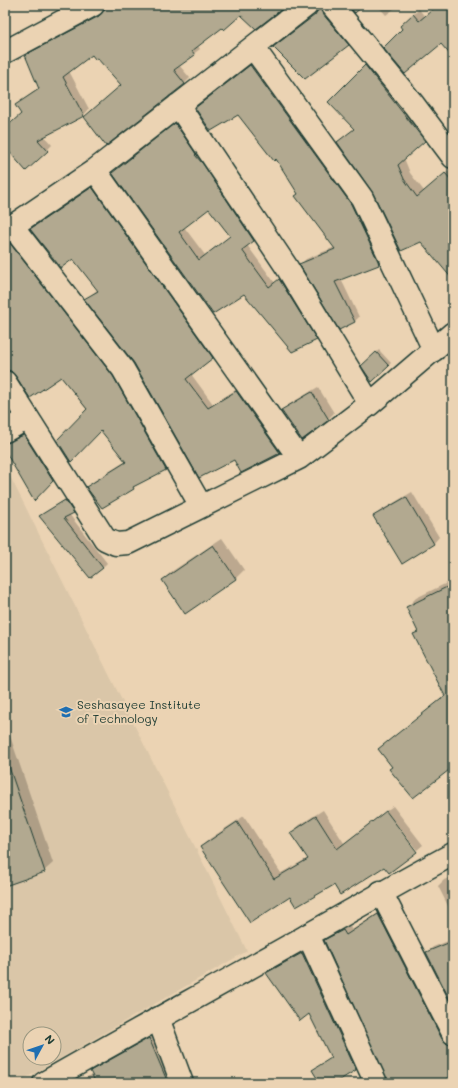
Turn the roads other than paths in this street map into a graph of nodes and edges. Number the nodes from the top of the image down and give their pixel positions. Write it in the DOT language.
graph roads {
  1 [pos="93,5"];
  2 [pos="307,5"];
  3 [pos="332,5"];
  4 [pos="253,47"];
  5 [pos="5,52"];
  6 [pos="178,105"];
  7 [pos="453,157"];
  8 [pos="96,170"];
  9 [pos="9,229"];
  10 [pos="453,334"];
  11 [pos="434,350"];
  12 [pos="5,382"];
  13 [pos="370,404"];
  14 [pos="28,418"];
  15 [pos="5,431"];
  16 [pos="300,458"];
  17 [pos="201,506"];
  18 [pos="453,854"];
  19 [pos="381,892"];
  20 [pos="308,935"];
  21 [pos="158,1018"];
  22 [pos="453,1033"];
  23 [pos="44,1083"];
  24 [pos="182,1083"];
  25 [pos="376,1083"];
  1 -- 5 [label="street"];
  2 -- 4 [label="street"];
  3 -- 7 [label="street"];
  4 -- 6 [label="street"];
  4 -- 11 [label="street"];
  6 -- 8 [label="street"];
  6 -- 13 [label="street"];
  8 -- 9 [label="street"];
  8 -- 16 [label="street"];
  9 -- 17 [label="street"];
  10 -- 11 [label="street"];
  11 -- 13 [label="street"];
  12 -- 14 [label="street"];
  13 -- 16 [label="street"];
  14 -- 15 [label="street"];
  14 -- 17 [label="street"];
  16 -- 17 [label="street"];
  18 -- 19 [label="street"];
  19 -- 20 [label="street"];
  19 -- 22 [label="street"];
  20 -- 21 [label="street"];
  20 -- 25 [label="street"];
  21 -- 23 [label="street"];
  21 -- 24 [label="street"];
}
